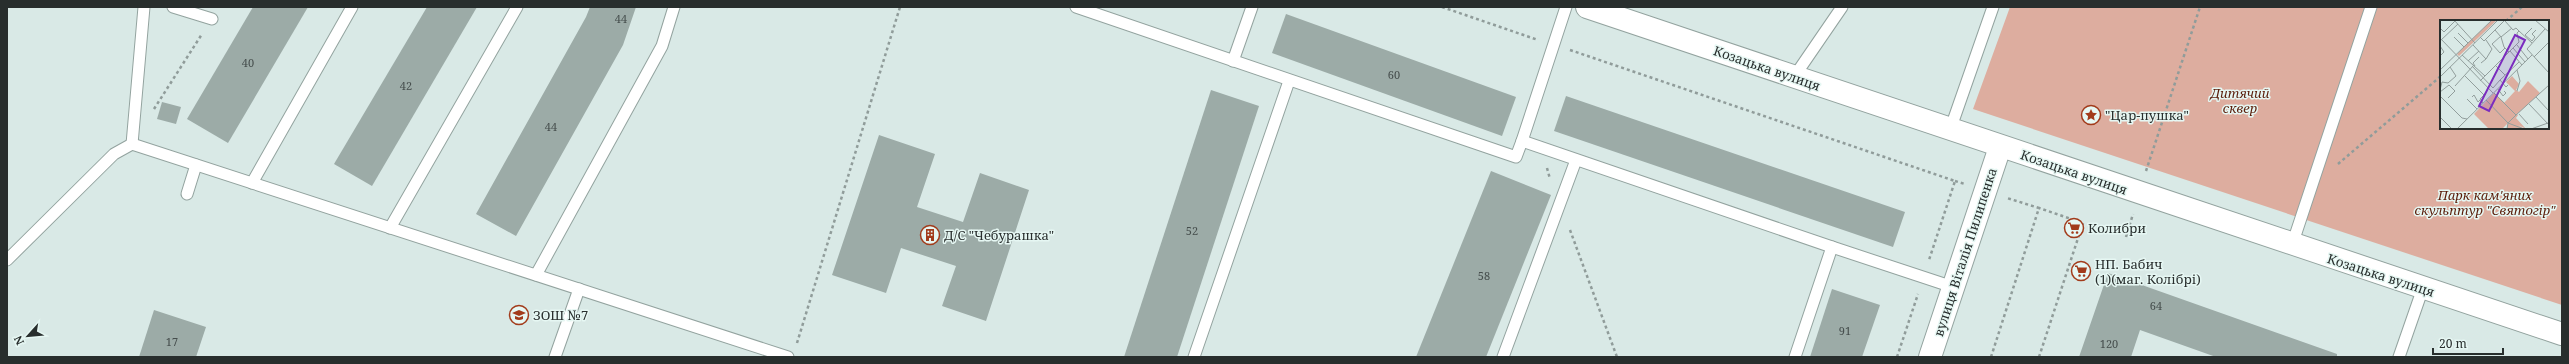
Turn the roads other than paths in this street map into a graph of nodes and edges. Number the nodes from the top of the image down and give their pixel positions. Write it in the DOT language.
graph roads {
  1 [pos="144,7"];
  2 [pos="173,7"];
  3 [pos="352,7"];
  4 [pos="517,7"];
  5 [pos="674,7"];
  6 [pos="1076,7"];
  7 [pos="1252,7"];
  8 [pos="1566,7"];
  9 [pos="1587,7"];
  10 [pos="1842,7"];
  11 [pos="1993,7"];
  12 [pos="2371,7"];
  13 [pos="212,19"];
  14 [pos="1234,61"];
  15 [pos="1794,77"];
  16 [pos="1289,81"];
  17 [pos="1950,130"];
  18 [pos="1522,141"];
  19 [pos="132,144"];
  20 [pos="2000,147"];
  21 [pos="1576,160"];
  22 [pos="196,165"];
  23 [pos="252,183"];
  24 [pos="187,194"];
  25 [pos="390,228"];
  26 [pos="2292,245"];
  27 [pos="1832,247"];
  28 [pos="7,260"];
  29 [pos="536,275"];
  30 [pos="1953,287"];
  31 [pos="2423,288"];
  32 [pos="579,289"];
  33 [pos="2562,334"];
  34 [pos="791,354"];
  35 [pos="555,357"];
  36 [pos="1194,357"];
  37 [pos="1503,357"];
  38 [pos="1796,357"];
  39 [pos="1930,357"];
  40 [pos="2399,357"];
  1 -- 19 [label="lane"];
  2 -- 13 [label="lane"];
  3 -- 23 [label="lane"];
  4 -- 25 [label="lane"];
  5 -- 29 [label="lane"];
  6 -- 14 [label="lane"];
  7 -- 14 [label="lane"];
  8 -- 18 [label="lane"];
  9 -- 15 [label="street, Козацька вулиця"];
  10 -- 15 [label="lane"];
  11 -- 17 [label="lane"];
  12 -- 26 [label="lane"];
  14 -- 16 [label="lane"];
  15 -- 17 [label="street, Козацька вулиця"];
  16 -- 18 [label="lane"];
  16 -- 36 [label="lane"];
  17 -- 20 [label="street, Козацька вулиця"];
  18 -- 21 [label="lane"];
  19 -- 22 [label="lane"];
  19 -- 28 [label="lane"];
  20 -- 26 [label="street, Козацька вулиця"];
  20 -- 30 [label="street, вулиця Віталія Пилипенка"];
  21 -- 27 [label="lane"];
  21 -- 37 [label="lane"];
  22 -- 23 [label="lane"];
  22 -- 24 [label="lane"];
  23 -- 25 [label="lane"];
  25 -- 29 [label="lane"];
  26 -- 31 [label="street, Козацька вулиця"];
  27 -- 30 [label="lane"];
  27 -- 38 [label="lane"];
  29 -- 32 [label="lane"];
  30 -- 39 [label="street, вулиця Віталія Пилипенка"];
  31 -- 33 [label="street, Козацька вулиця"];
  31 -- 40 [label="lane"];
  32 -- 34 [label="lane"];
  32 -- 35 [label="lane"];
}
